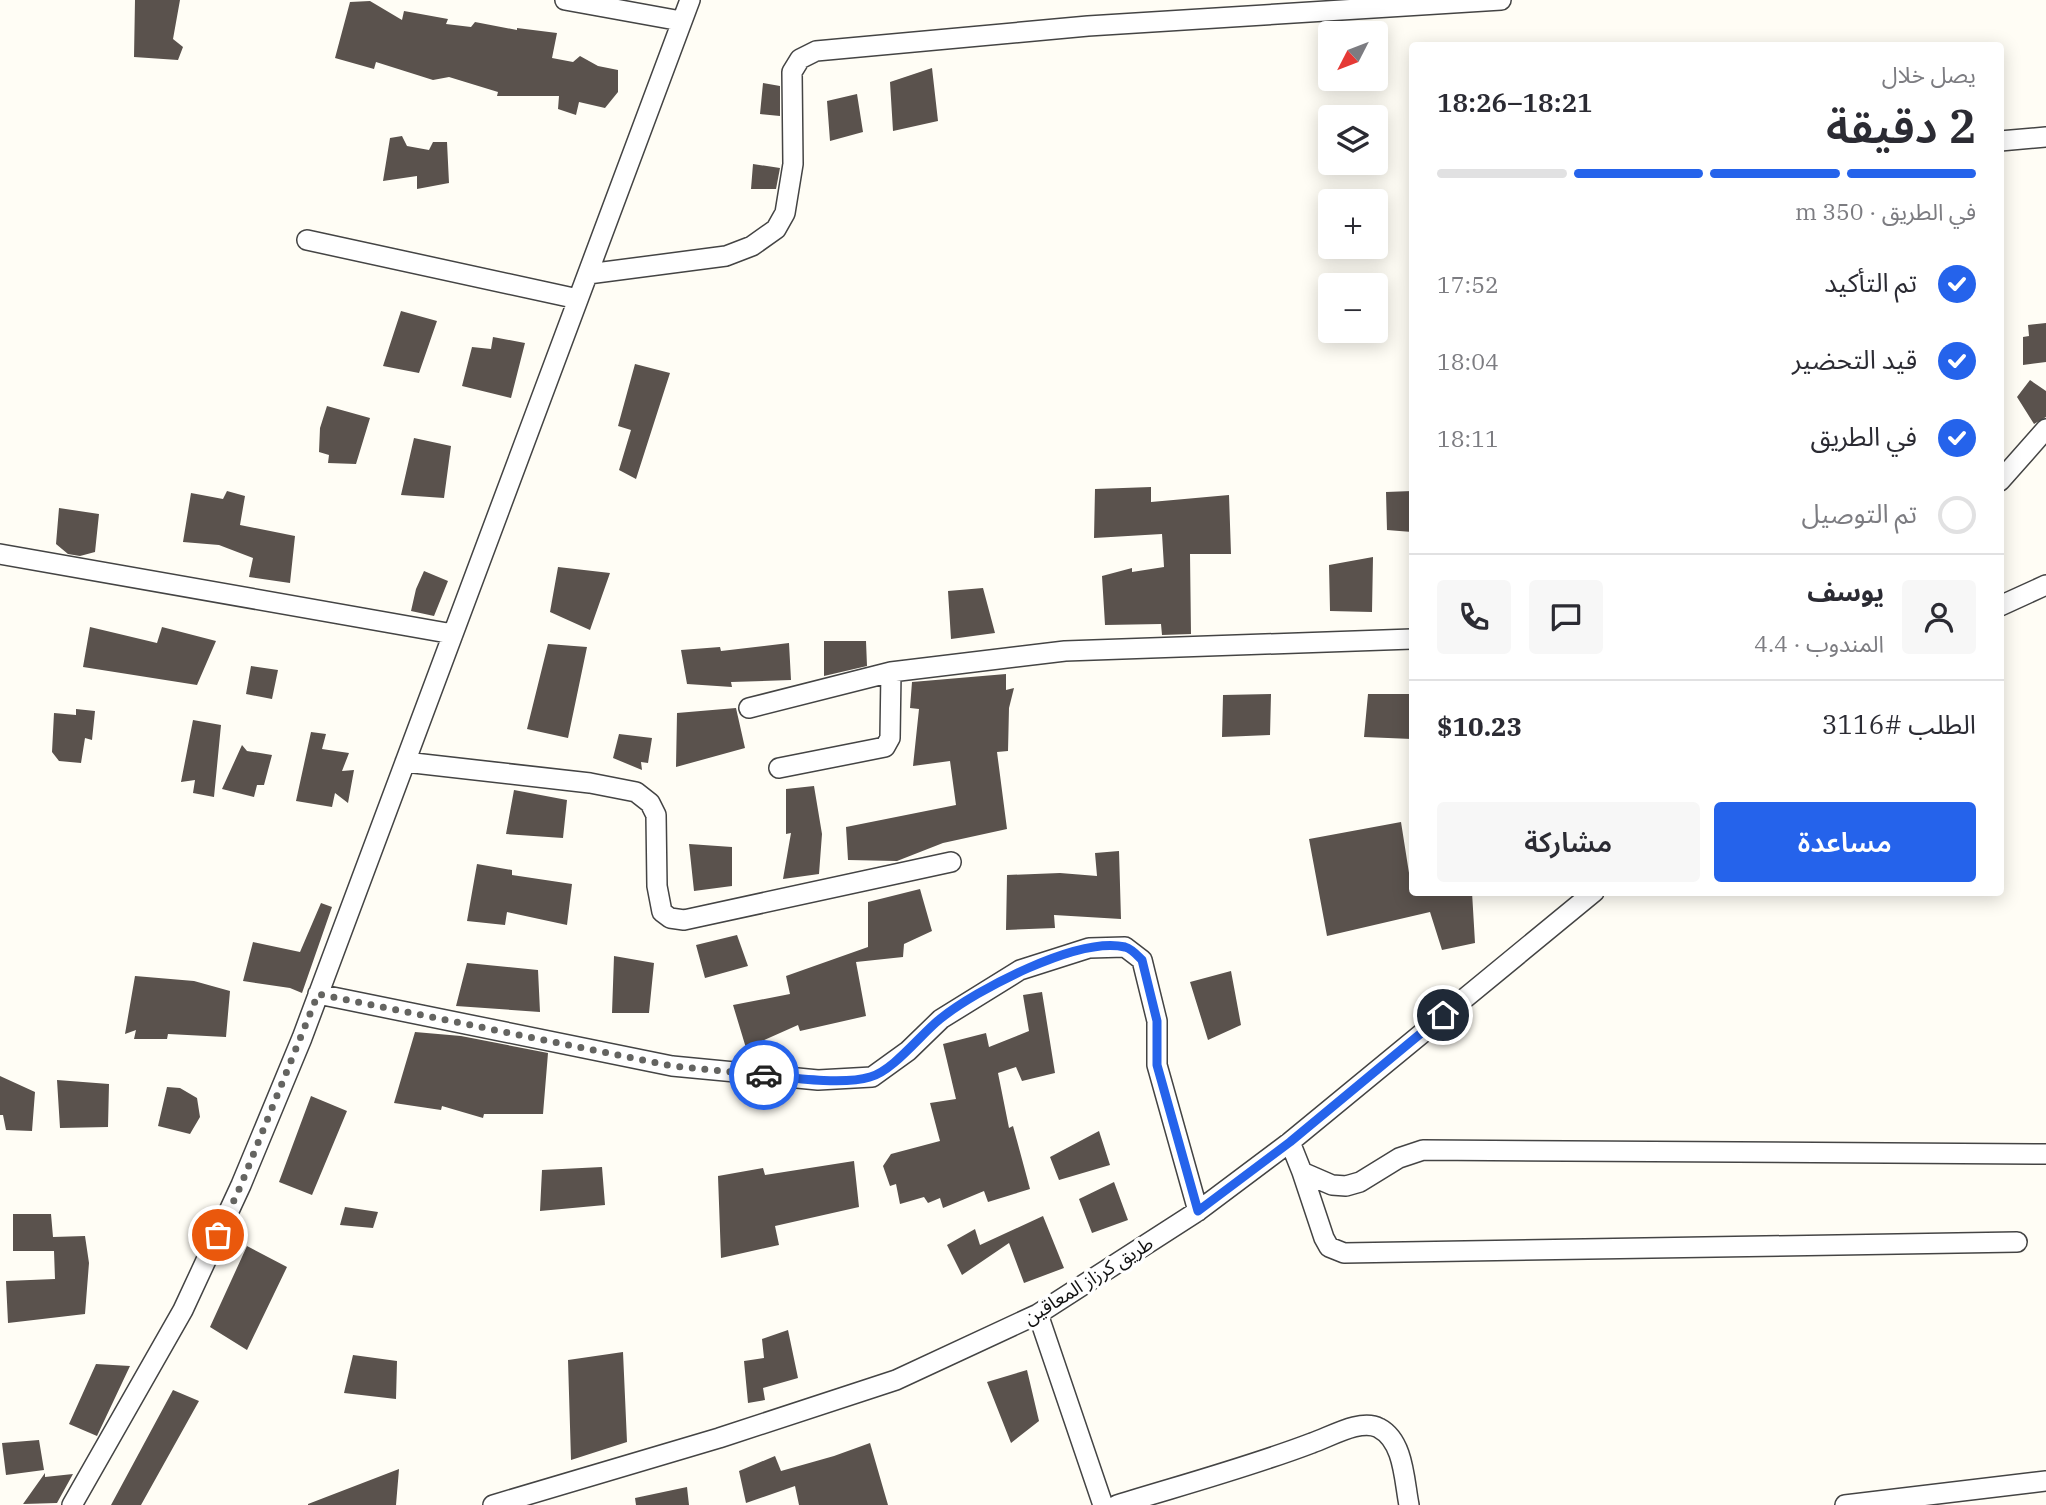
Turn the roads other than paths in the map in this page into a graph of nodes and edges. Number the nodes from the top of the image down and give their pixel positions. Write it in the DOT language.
graph roads {
  1 [pos="565,0"];
  2 [pos="690,0"];
  3 [pos="1501,0"];
  4 [pos="681,21"];
  5 [pos="2046,137"];
  6 [pos="2004,141"];
  7 [pos="307,240"];
  8 [pos="588,274"];
  9 [pos="578,299"];
  10 [pos="2046,429"];
  11 [pos="2004,476"];
  12 [pos="0,554"];
  13 [pos="2046,584"];
  14 [pos="2004,604"];
  15 [pos="453,634"];
  16 [pos="1409,639"];
  17 [pos="891,672"];
  18 [pos="749,708"];
  19 [pos="405,762"];
  20 [pos="779,768"];
  21 [pos="951,862"];
  22 [pos="1589,896"];
  23 [pos="318,994"];
  24 [pos="1290,1142"];
  25 [pos="2046,1154"];
  26 [pos="1302,1172"];
  27 [pos="1198,1211"];
  28 [pos="2017,1242"];
  29 [pos="1038,1314"];
  30 [pos="2046,1481"];
  31 [pos="553,1495"];
  32 [pos="72,1505"];
  33 [pos="493,1505"];
  34 [pos="1103,1505"];
  35 [pos="1117,1505"];
  36 [pos="1409,1505"];
  37 [pos="1845,1505"];
  1 -- 4 [label="street"];
  2 -- 4 [label="street"];
  3 -- 8 [label="street"];
  4 -- 8 [label="street"];
  5 -- 6 [label="street"];
  7 -- 9 [label="street"];
  8 -- 9 [label="street"];
  9 -- 15 [label="street"];
  10 -- 11 [label="street"];
  12 -- 15 [label="street"];
  13 -- 14 [label="street"];
  15 -- 19 [label="street"];
  16 -- 17 [label="street"];
  17 -- 18 [label="street"];
  17 -- 20 [label="street"];
  19 -- 21 [label="street"];
  19 -- 23 [label="street"];
  22 -- 24 [label="street, طريق كرزاز المعاقين"];
  23 -- 27 [label="street"];
  23 -- 32 [label="street"];
  24 -- 26 [label="street"];
  24 -- 27 [label="street, طريق كرزاز المعاقين"];
  25 -- 26 [label="street"];
  26 -- 28 [label="street"];
  27 -- 29 [label="street, طريق كرزاز المعاقين"];
  29 -- 31 [label="street, طريق كرزاز المعاقين"];
  29 -- 34 [label="street"];
  30 -- 37 [label="street"];
  31 -- 33 [label="street, طريق كرزاز المعاقين"];
  35 -- 36 [label="street"];
}
